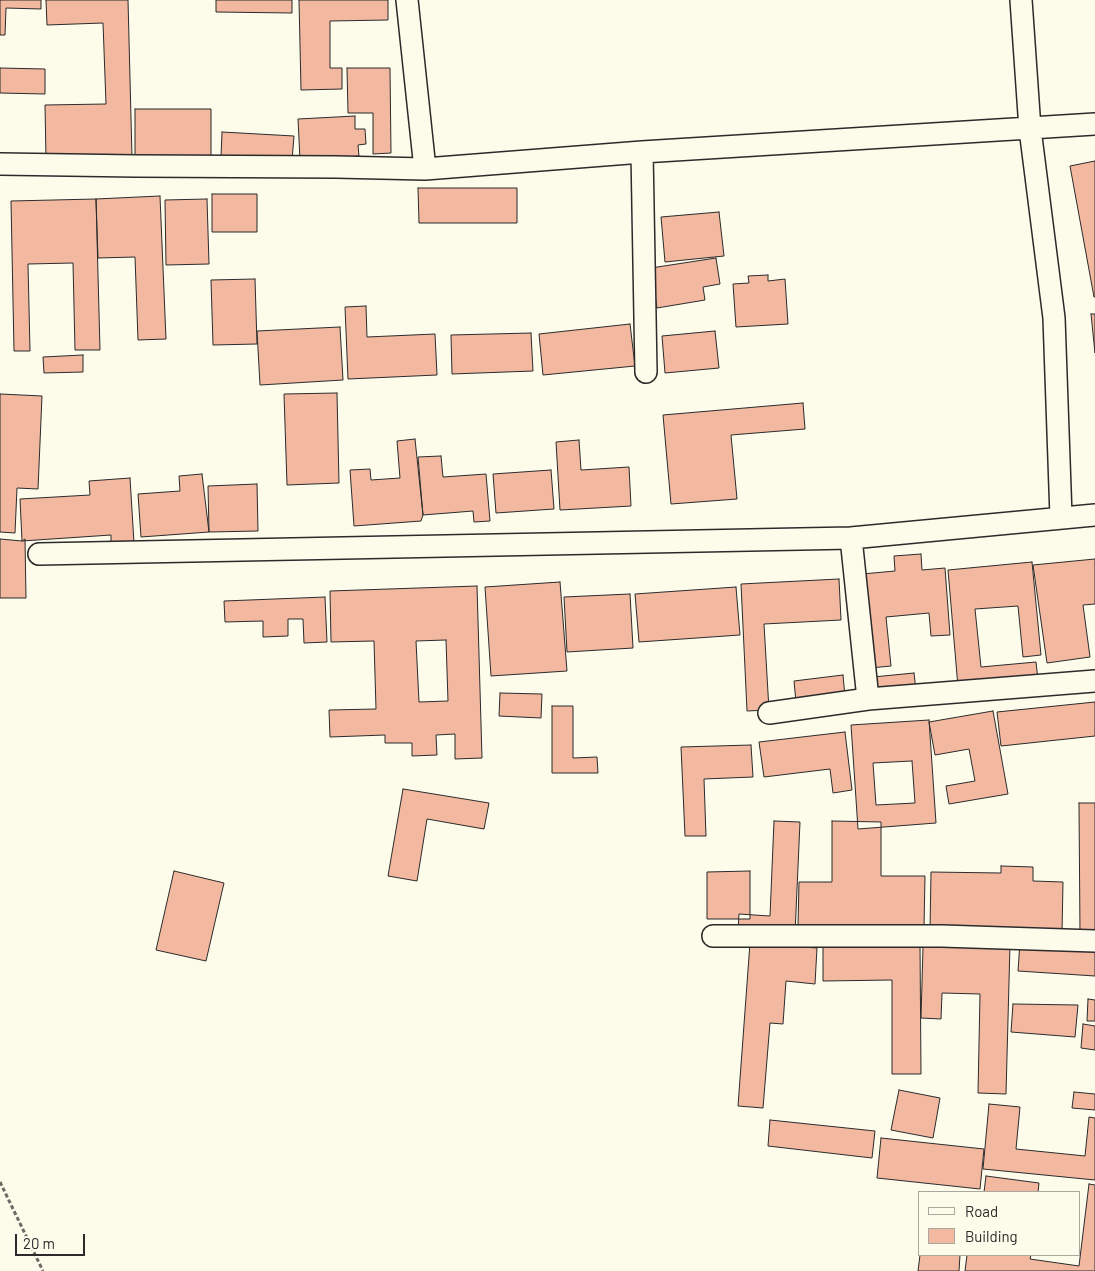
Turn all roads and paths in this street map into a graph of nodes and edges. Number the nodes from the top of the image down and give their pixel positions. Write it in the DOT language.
graph roads {
  1 [pos="407,0"];
  2 [pos="1021,0"];
  3 [pos="1095,124"];
  4 [pos="1030,129"];
  5 [pos="642,152"];
  6 [pos="0,164"];
  7 [pos="424,169"];
  8 [pos="646,372"];
  9 [pos="1095,514"];
  10 [pos="1061,517"];
  11 [pos="851,538"];
  12 [pos="39,554"];
  13 [pos="1095,681"];
  14 [pos="868,699"];
  15 [pos="769,713"];
  16 [pos="713,936"];
  17 [pos="1095,941"];
  18 [pos="0,1182"];
  19 [pos="43,1271"];
  1 -- 7 [label="street"];
  2 -- 4 [label="street"];
  3 -- 4 [label="street"];
  4 -- 5 [label="street"];
  4 -- 10 [label="street"];
  5 -- 7 [label="street"];
  5 -- 8 [label="street"];
  6 -- 7 [label="street"];
  9 -- 10 [label="street"];
  10 -- 11 [label="street"];
  11 -- 12 [label="street"];
  11 -- 14 [label="street"];
  13 -- 14 [label="street"];
  14 -- 15 [label="street"];
  16 -- 17 [label="street"];
  18 -- 19 [label="path"];
}
